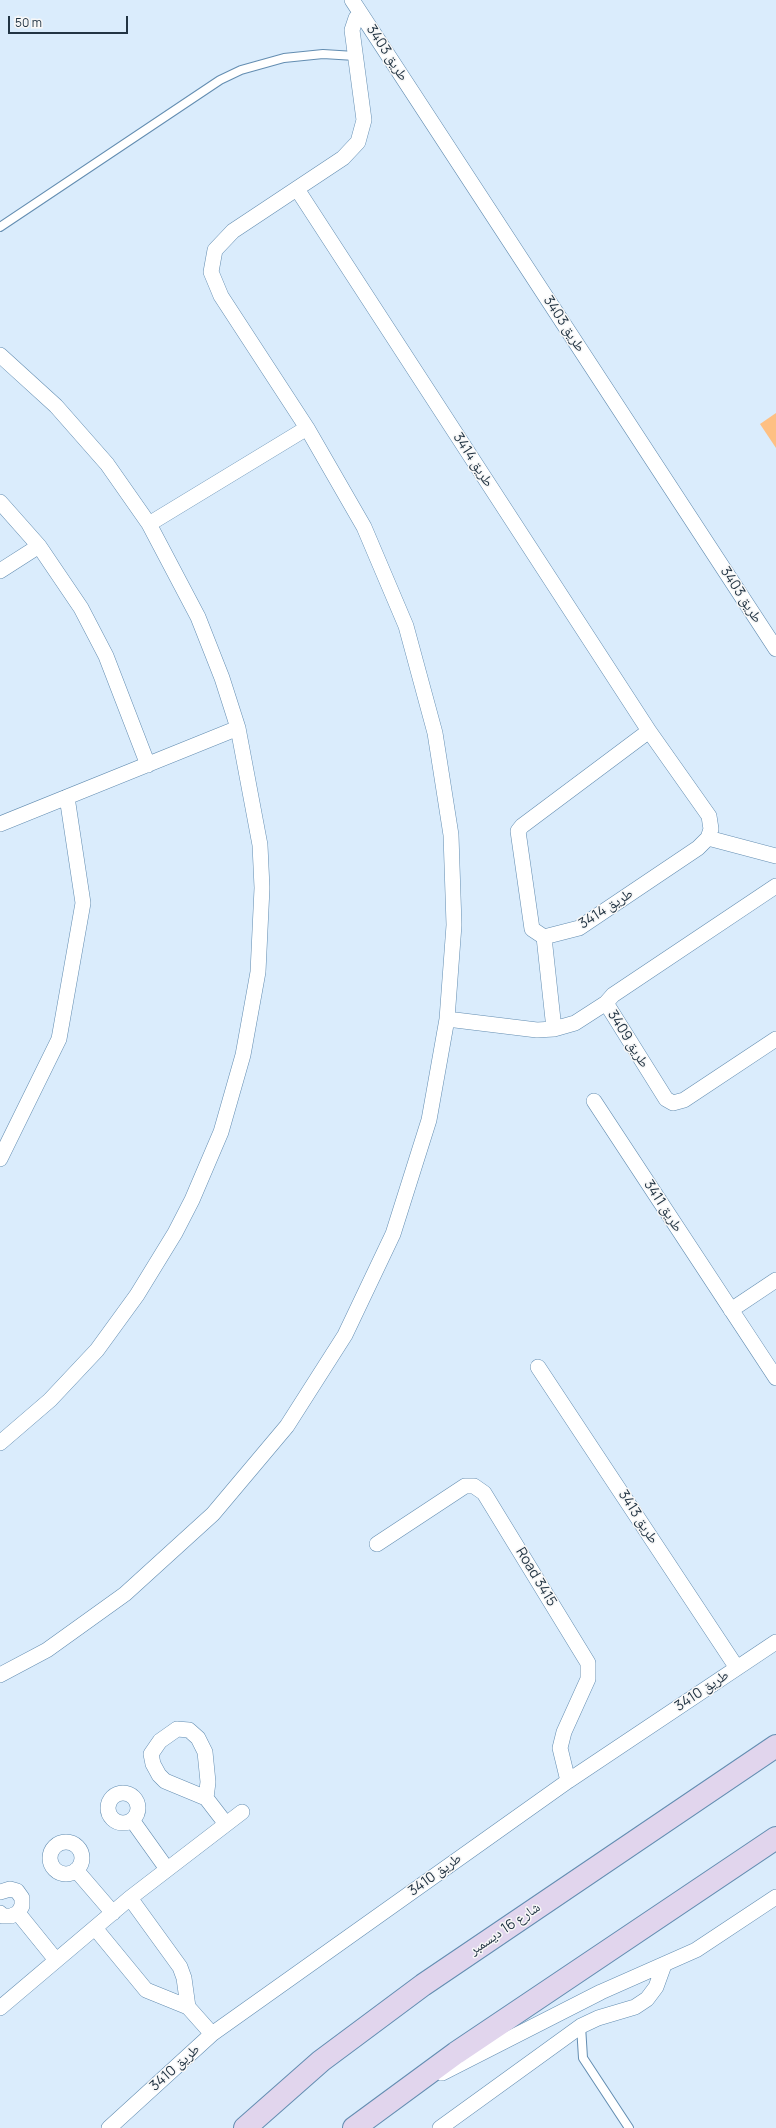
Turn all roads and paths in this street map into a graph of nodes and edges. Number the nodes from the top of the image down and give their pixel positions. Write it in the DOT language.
graph roads {
  1 [pos="352,0"];
  2 [pos="360,14"];
  3 [pos="355,56"];
  4 [pos="297,189"];
  5 [pos="0,227"];
  6 [pos="0,355"];
  7 [pos="307,428"];
  8 [pos="0,502"];
  9 [pos="149,524"];
  10 [pos="39,546"];
  11 [pos="0,571"];
  12 [pos="776,649"];
  13 [pos="238,728"];
  14 [pos="648,731"];
  15 [pos="148,765"];
  16 [pos="67,797"];
  17 [pos="0,824"];
  18 [pos="708,838"];
  19 [pos="776,856"];
  20 [pos="776,886"];
  21 [pos="544,937"];
  22 [pos="606,1003"];
  23 [pos="447,1019"];
  24 [pos="554,1029"];
  25 [pos="776,1039"];
  26 [pos="594,1101"];
  27 [pos="0,1159"];
  28 [pos="776,1280"];
  29 [pos="732,1310"];
  30 [pos="538,1366"];
  31 [pos="776,1378"];
  32 [pos="0,1443"];
  33 [pos="377,1544"];
  34 [pos="776,1642"];
  35 [pos="737,1668"];
  36 [pos="0,1675"];
  37 [pos="776,1746"];
  38 [pos="568,1781"];
  39 [pos="206,1798"];
  40 [pos="242,1812"];
  41 [pos="132,1820"];
  42 [pos="226,1824"];
  43 [pos="776,1838"];
  44 [pos="167,1869"];
  45 [pos="76,1870"];
  46 [pos="0,1892"];
  47 [pos="776,1897"];
  48 [pos="130,1898"];
  49 [pos="0,1913"];
  50 [pos="18,1913"];
  51 [pos="113,1913"];
  52 [pos="95,1928"];
  53 [pos="56,1960"];
  54 [pos="664,1965"];
  55 [pos="188,2007"];
  56 [pos="0,2008"];
  57 [pos="581,2026"];
  58 [pos="212,2034"];
  59 [pos="391,2099"];
  60 [pos="109,2128"];
  61 [pos="246,2128"];
  62 [pos="354,2128"];
  63 [pos="440,2128"];
  64 [pos="629,2128"];
  1 -- 2 [label="street, طريق 3403"];
  2 -- 3 [label="street"];
  2 -- 12 [label="street, طريق 3403"];
  3 -- 4 [label="street"];
  3 -- 5 [label="lane"];
  4 -- 7 [label="street"];
  4 -- 14 [label="street, طريق 3414"];
  6 -- 9 [label="street"];
  7 -- 9 [label="street"];
  7 -- 23 [label="street"];
  8 -- 10 [label="street"];
  9 -- 13 [label="street"];
  10 -- 11 [label="street"];
  10 -- 15 [label="street"];
  13 -- 15 [label="street"];
  13 -- 32 [label="street"];
  14 -- 18 [label="street, طريق 3414"];
  14 -- 21 [label="street"];
  15 -- 16 [label="street"];
  16 -- 17 [label="street"];
  16 -- 27 [label="street"];
  18 -- 19 [label="street"];
  18 -- 21 [label="street, طريق 3414"];
  20 -- 22 [label="street, طريق 3409"];
  21 -- 24 [label="street"];
  22 -- 24 [label="street"];
  22 -- 25 [label="street, طريق 3409"];
  23 -- 24 [label="street"];
  23 -- 36 [label="street"];
  26 -- 29 [label="street, طريق 3411"];
  28 -- 29 [label="street"];
  29 -- 31 [label="street, طريق 3411"];
  30 -- 35 [label="street, طريق 3413"];
  33 -- 38 [label="street, Road 3415"];
  34 -- 35 [label="street, طريق 3410"];
  35 -- 38 [label="street, طريق 3410"];
  37 -- 61 [label="main road, شارع 16 ديسمبر"];
  38 -- 58 [label="street, طريق 3410"];
  39 -- 39 [label="street"];
  39 -- 42 [label="street"];
  40 -- 42 [label="street"];
  41 -- 44 [label="street"];
  42 -- 44 [label="street"];
  43 -- 59 [label="main road"];
  44 -- 48 [label="street"];
  45 -- 51 [label="street"];
  46 -- 50 [label="street"];
  47 -- 54 [label="street"];
  48 -- 51 [label="street"];
  48 -- 55 [label="street"];
  49 -- 50 [label="street"];
  50 -- 53 [label="street"];
  51 -- 52 [label="street"];
  52 -- 53 [label="street"];
  52 -- 55 [label="street"];
  53 -- 56 [label="street"];
  54 -- 57 [label="street"];
  54 -- 59 [label="street"];
  55 -- 58 [label="street"];
  57 -- 63 [label="street"];
  57 -- 64 [label="lane"];
  58 -- 60 [label="street, طريق 3410"];
  59 -- 62 [label="main road"];
}
